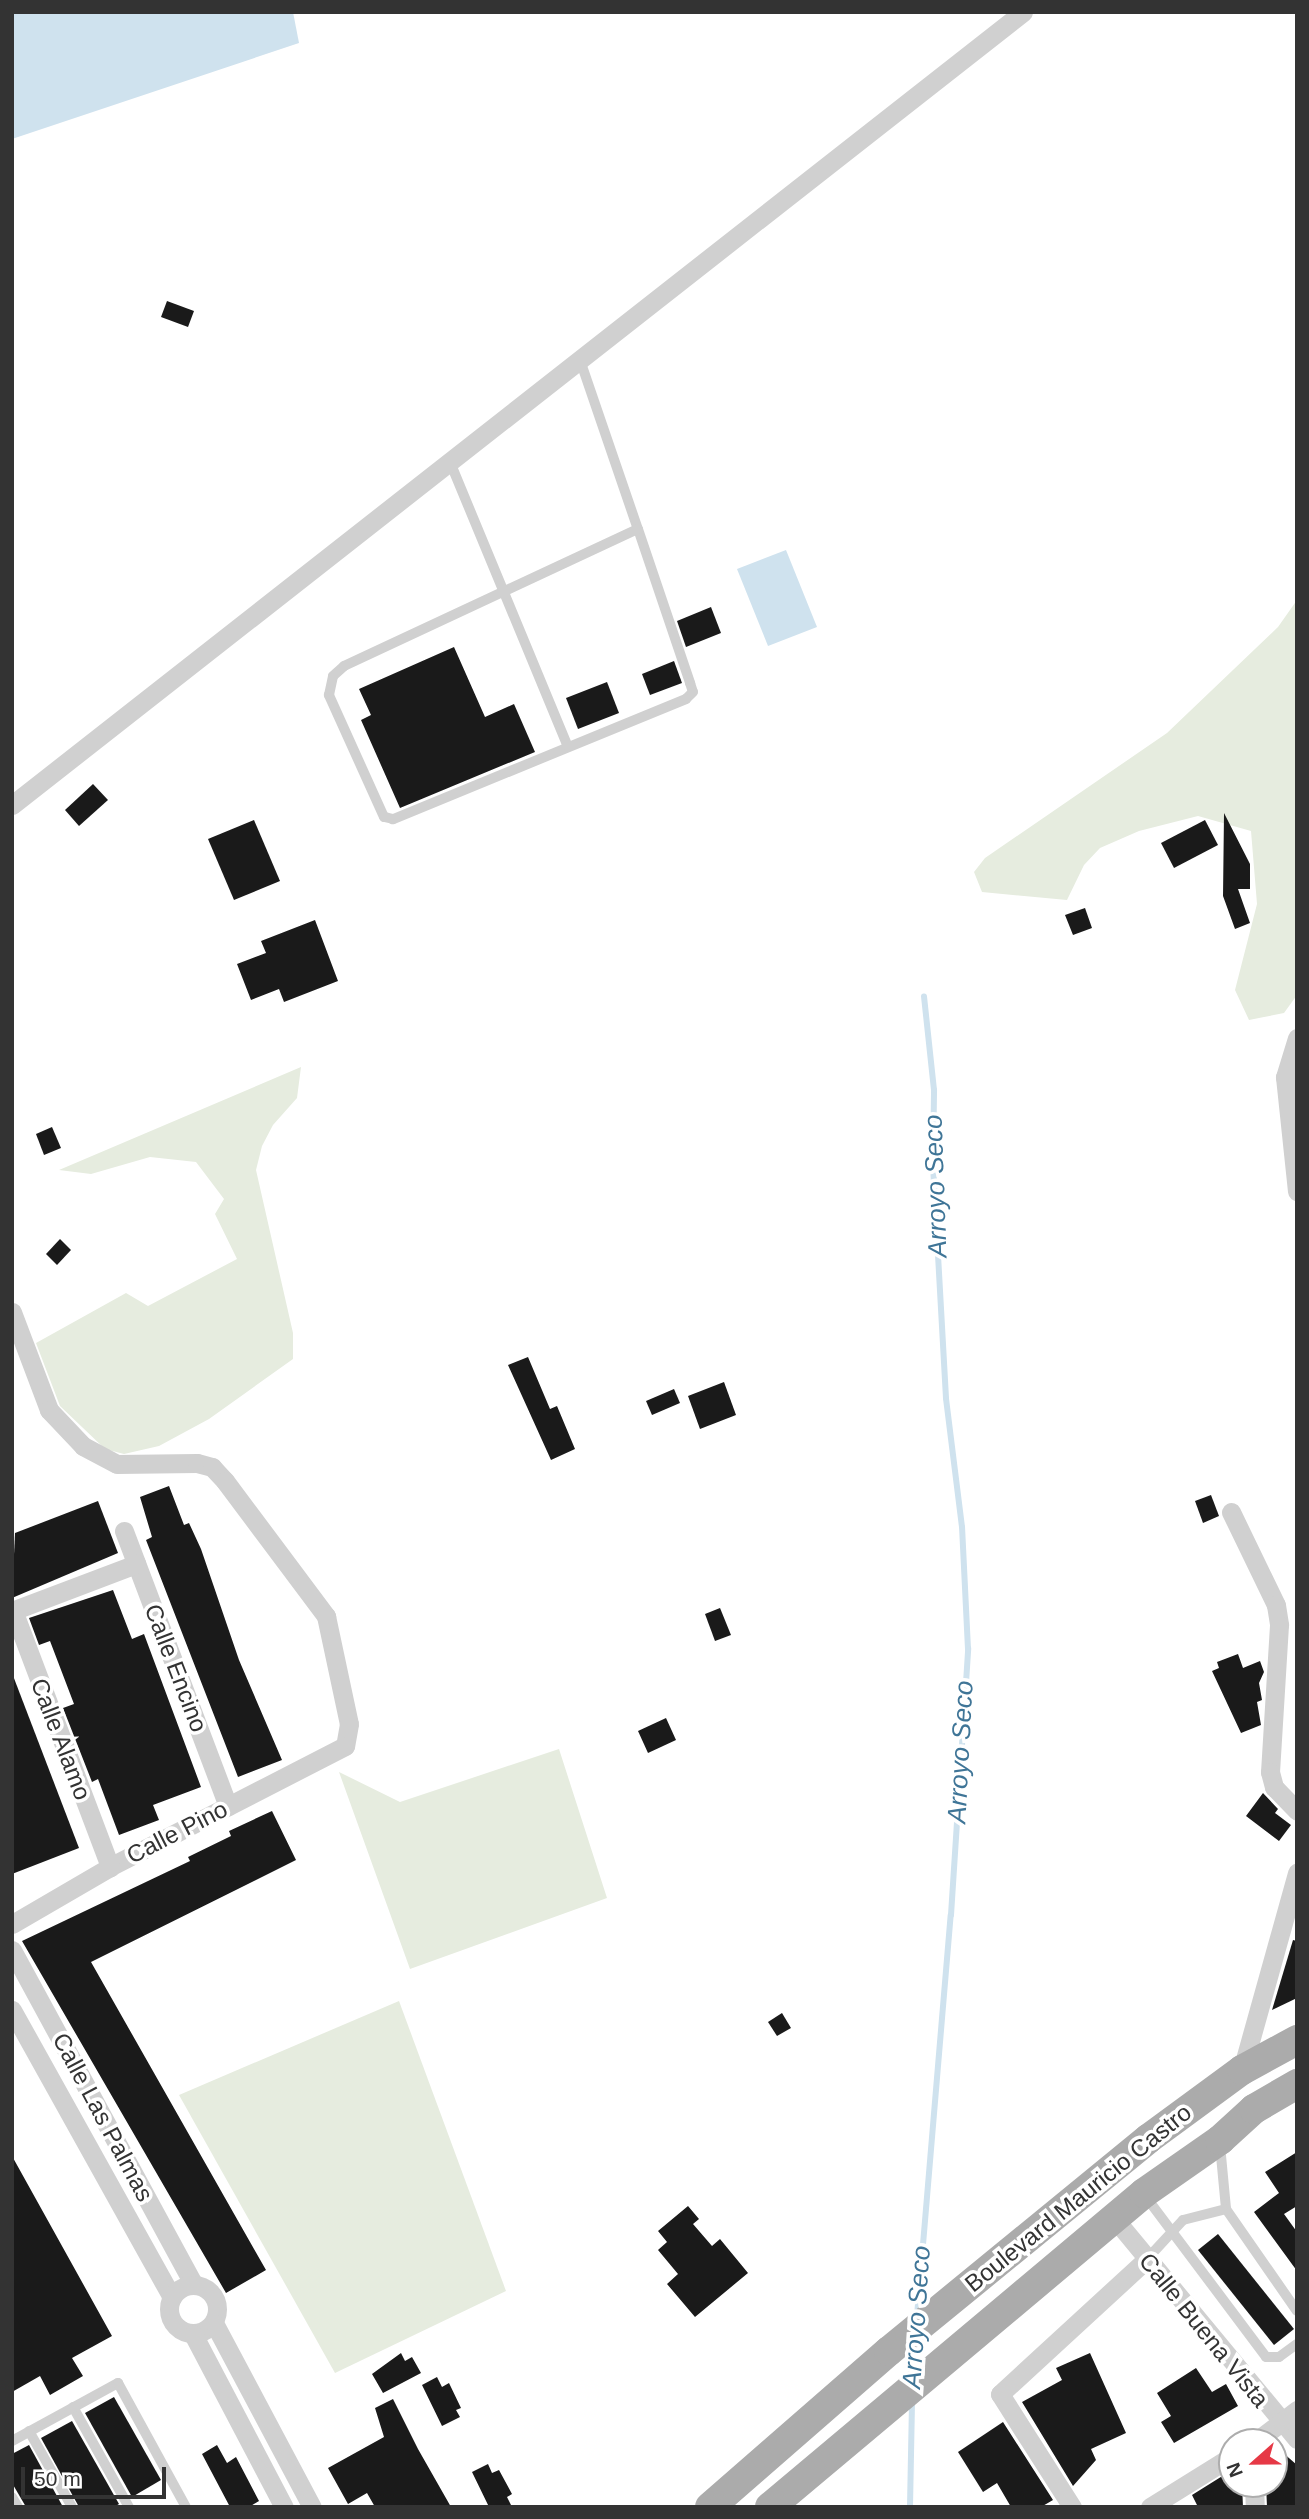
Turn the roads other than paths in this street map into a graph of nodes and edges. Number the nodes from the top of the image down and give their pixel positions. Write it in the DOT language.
graph roads {
  1 [pos="1023,12"];
  2 [pos="580,360"];
  3 [pos="450,462"];
  4 [pos="638,529"];
  5 [pos="503,589"];
  6 [pos="568,747"];
  7 [pos="12,805"];
  8 [pos="1297,1038"];
  9 [pos="1297,1191"];
  10 [pos="12,1312"];
  11 [pos="1231,1512"];
  12 [pos="124,1531"];
  13 [pos="136,1564"];
  14 [pos="13,1611"];
  15 [pos="228,1806"];
  16 [pos="1297,1811"];
  17 [pos="110,1867"];
  18 [pos="1297,1873"];
  19 [pos="12,1924"];
  20 [pos="12,1950"];
  21 [pos="12,2010"];
  22 [pos="1297,2040"];
  23 [pos="1242,2070"];
  24 [pos="1297,2084"];
  25 [pos="1220,2140"];
  26 [pos="1144,2193"];
  27 [pos="1226,2209"];
  28 [pos="1114,2218"];
  29 [pos="1169,2231"];
  30 [pos="1147,2259"];
  31 [pos="194,2285"];
  32 [pos="172,2298"];
  33 [pos="1297,2311"];
  34 [pos="214,2323"];
  35 [pos="192,2334"];
  36 [pos="1297,2344"];
  37 [pos="73,2407"];
  38 [pos="1297,2410"];
  39 [pos="1282,2425"];
  40 [pos="1277,2428"];
  41 [pos="29,2431"];
  42 [pos="1297,2439"];
  43 [pos="12,2441"];
  44 [pos="1218,2465"];
  45 [pos="12,2497"];
  46 [pos="18,2507"];
  47 [pos="72,2507"];
  48 [pos="129,2507"];
  49 [pos="186,2507"];
  50 [pos="284,2507"];
  51 [pos="312,2507"];
  52 [pos="710,2507"];
  53 [pos="771,2507"];
  54 [pos="1072,2507"];
  55 [pos="1150,2507"];
  1 -- 2 [label="street"];
  2 -- 3 [label="street"];
  2 -- 4 [label="lane"];
  3 -- 5 [label="lane"];
  3 -- 7 [label="street"];
  4 -- 5 [label="lane"];
  4 -- 6 [label="lane"];
  5 -- 6 [label="lane"];
  5 -- 6 [label="lane"];
  8 -- 9 [label="street"];
  10 -- 15 [label="street, Calle Pino"];
  11 -- 16 [label="street"];
  12 -- 13 [label="street, Calle Encino"];
  13 -- 14 [label="street"];
  13 -- 15 [label="street, Calle Encino"];
  14 -- 17 [label="street, Calle Alamo"];
  15 -- 17 [label="street, Calle Pino"];
  17 -- 19 [label="street, Calle Pino"];
  18 -- 23 [label="street"];
  20 -- 31 [label="street, Calle Las Palmas"];
  21 -- 32 [label="street, Calle Las Palmas"];
  22 -- 23 [label="main road, Boulevard Mauricio Castro"];
  23 -- 52 [label="main road, Boulevard Mauricio Castro"];
  24 -- 25 [label="main road, Boulevard Mauricio Castro"];
  25 -- 26 [label="main road, Boulevard Mauricio Castro"];
  25 -- 27 [label="lane"];
  26 -- 28 [label="main road, Boulevard Mauricio Castro"];
  26 -- 29 [label="lane"];
  27 -- 29 [label="lane"];
  27 -- 33 [label="lane"];
  28 -- 30 [label="street, Calle Buena Vista"];
  28 -- 53 [label="main road, Boulevard Mauricio Castro"];
  29 -- 30 [label="lane"];
  29 -- 36 [label="lane"];
  30 -- 39 [label="street, Calle Buena Vista"];
  30 -- 54 [label="street"];
  31 -- 32 [label="street"];
  31 -- 34 [label="street"];
  32 -- 35 [label="street"];
  34 -- 35 [label="street"];
  34 -- 51 [label="street"];
  35 -- 50 [label="street"];
  37 -- 41 [label="lane"];
  37 -- 48 [label="lane"];
  37 -- 49 [label="lane"];
  38 -- 39 [label="street"];
  39 -- 40 [label="street"];
  39 -- 42 [label="street, Calle Buena Vista"];
  41 -- 43 [label="lane"];
  41 -- 47 [label="lane"];
  44 -- 55 [label="street"];
  45 -- 46 [label="lane"];
}
